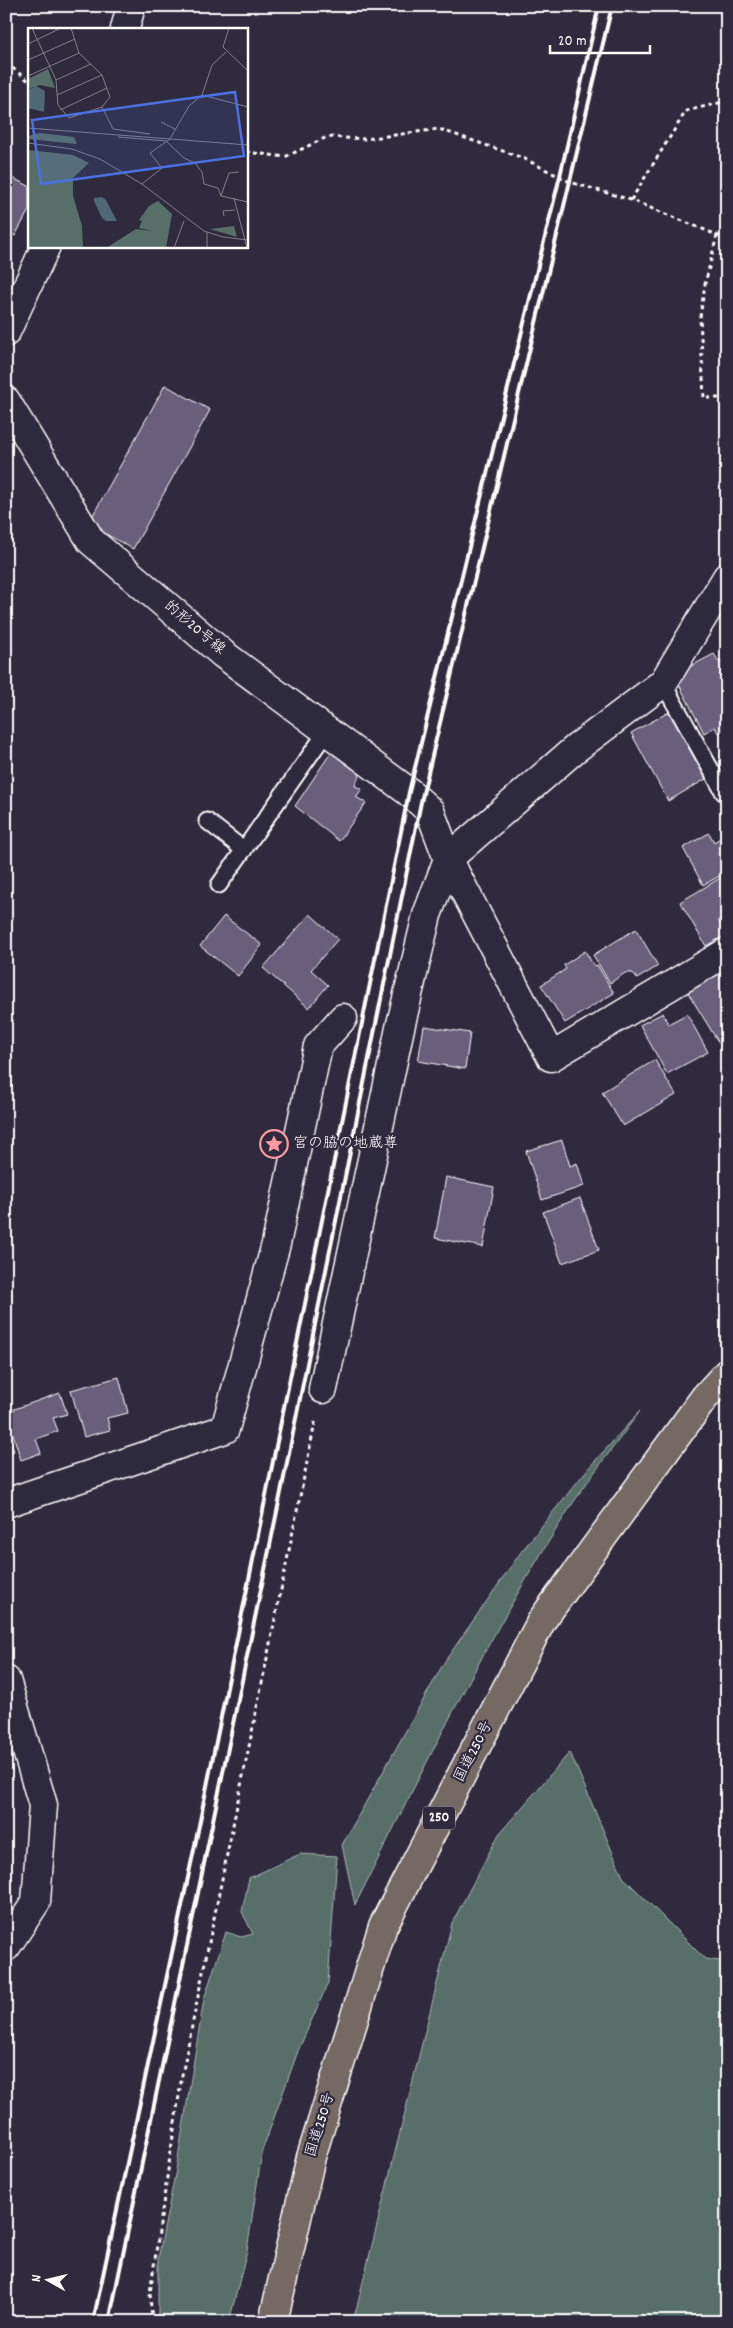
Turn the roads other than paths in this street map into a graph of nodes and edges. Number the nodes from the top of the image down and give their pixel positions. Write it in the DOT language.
graph roads {
  1 [pos="131,6"];
  2 [pos="126,28"];
  3 [pos="45,248"];
  4 [pos="6,332"];
  5 [pos="6,401"];
  6 [pos="727,577"];
  7 [pos="664,683"];
  8 [pos="327,731"];
  9 [pos="724,793"];
  10 [pos="207,821"];
  11 [pos="244,850"];
  12 [pos="448,859"];
  13 [pos="219,885"];
  14 [pos="727,952"];
  15 [pos="343,1018"];
  16 [pos="727,1373"];
  17 [pos="323,1389"];
  18 [pos="6,1503"];
  19 [pos="6,1680"];
  20 [pos="6,1947"];
  21 [pos="273,2322"];
  1 -- 2 [label="street"];
  3 -- 4 [label="street"];
  5 -- 8 [label="street, 的形20号線"];
  6 -- 7 [label="street"];
  7 -- 9 [label="lane"];
  7 -- 12 [label="street"];
  8 -- 11 [label="lane"];
  8 -- 12 [label="street, 的形20号線"];
  10 -- 11 [label="lane"];
  11 -- 13 [label="lane"];
  12 -- 14 [label="street"];
  12 -- 17 [label="street"];
  15 -- 18 [label="street"];
  16 -- 21 [label="highway, 国道250号 / 250"];
  19 -- 20 [label="street"];
}
